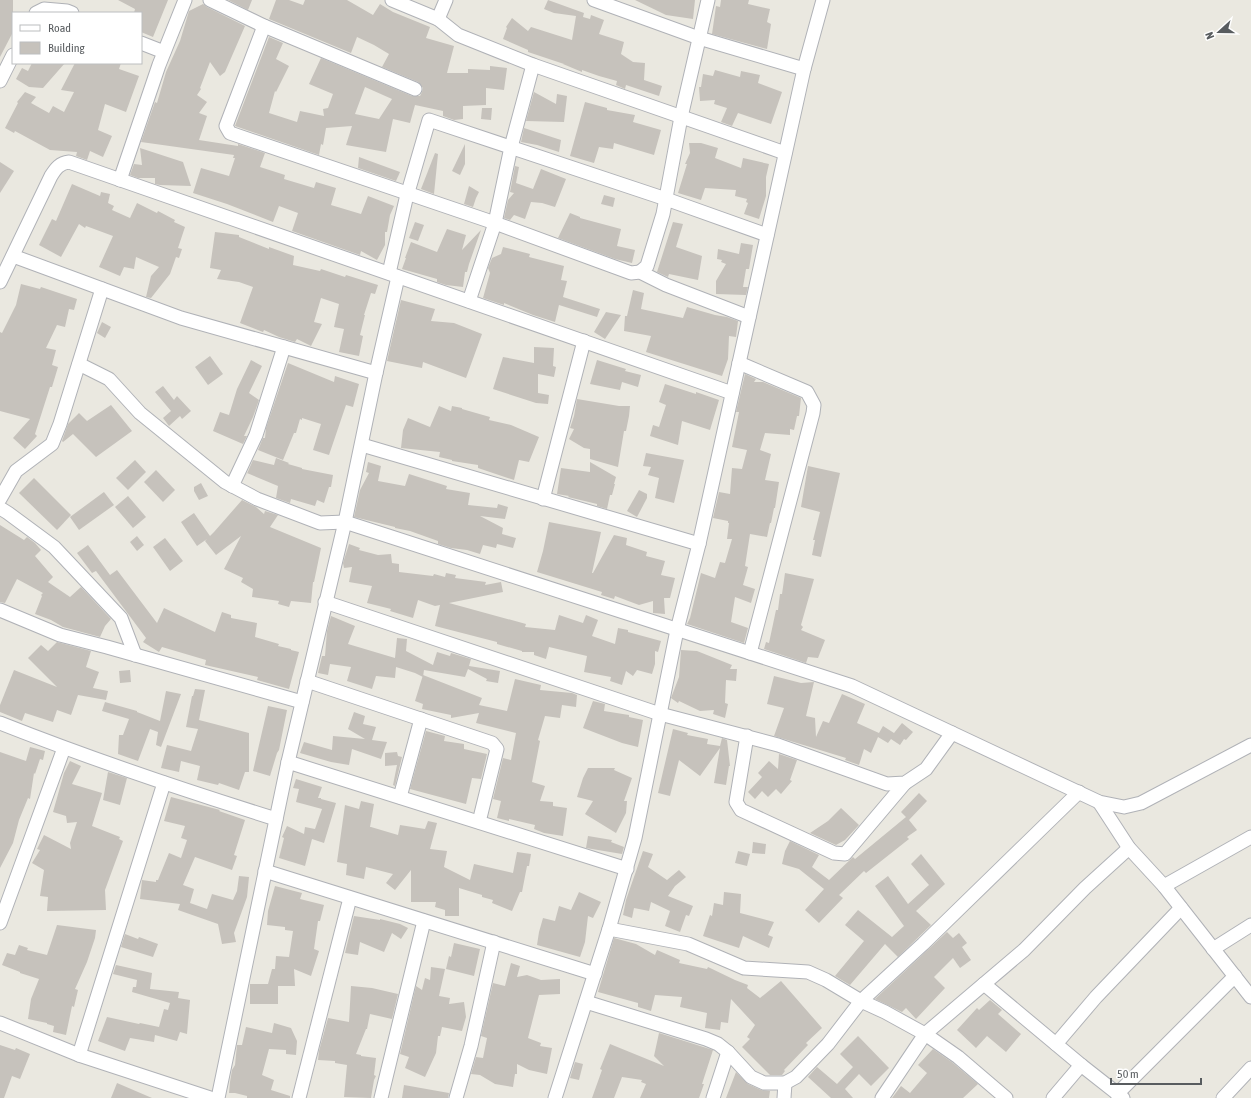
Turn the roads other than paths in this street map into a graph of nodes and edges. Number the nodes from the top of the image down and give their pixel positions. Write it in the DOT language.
graph roads {
  1 [pos="184,0"];
  2 [pos="210,0"];
  3 [pos="392,0"];
  4 [pos="446,0"];
  5 [pos="594,0"];
  6 [pos="708,0"];
  7 [pos="823,0"];
  8 [pos="38,12"];
  9 [pos="70,12"];
  10 [pos="438,19"];
  11 [pos="264,26"];
  12 [pos="699,38"];
  13 [pos="142,42"];
  14 [pos="164,52"];
  15 [pos="12,58"];
  16 [pos="533,65"];
  17 [pos="804,69"];
  18 [pos="0,81"];
  19 [pos="415,89"];
  20 [pos="681,117"];
  21 [pos="511,147"];
  22 [pos="785,153"];
  23 [pos="120,180"];
  24 [pos="408,193"];
  25 [pos="666,199"];
  26 [pos="495,223"];
  27 [pos="767,235"];
  28 [pos="13,256"];
  29 [pos="640,272"];
  30 [pos="394,275"];
  31 [pos="0,282"];
  32 [pos="102,289"];
  33 [pos="469,301"];
  34 [pos="749,317"];
  35 [pos="584,341"];
  36 [pos="284,347"];
  37 [pos="739,363"];
  38 [pos="79,364"];
  39 [pos="376,373"];
  40 [pos="732,393"];
  41 [pos="362,445"];
  42 [pos="232,486"];
  43 [pos="0,499"];
  44 [pos="543,499"];
  45 [pos="0,508"];
  46 [pos="345,522"];
  47 [pos="699,544"];
  48 [pos="325,602"];
  49 [pos="0,610"];
  50 [pos="677,630"];
  51 [pos="750,653"];
  52 [pos="134,655"];
  53 [pos="307,681"];
  54 [pos="302,702"];
  55 [pos="660,714"];
  56 [pos="421,719"];
  57 [pos="0,723"];
  58 [pos="952,733"];
  59 [pos="747,736"];
  60 [pos="1251,745"];
  61 [pos="64,748"];
  62 [pos="288,762"];
  63 [pos="164,783"];
  64 [pos="905,783"];
  65 [pos="1079,792"];
  66 [pos="400,797"];
  67 [pos="1099,802"];
  68 [pos="276,819"];
  69 [pos="479,822"];
  70 [pos="1251,837"];
  71 [pos="1129,848"];
  72 [pos="627,869"];
  73 [pos="265,871"];
  74 [pos="1164,886"];
  75 [pos="350,898"];
  76 [pos="1181,908"];
  77 [pos="424,921"];
  78 [pos="0,923"];
  79 [pos="1251,925"];
  80 [pos="609,929"];
  81 [pos="494,942"];
  82 [pos="1213,949"];
  83 [pos="595,974"];
  84 [pos="1235,976"];
  85 [pos="984,984"];
  86 [pos="1251,997"];
  87 [pos="586,1002"];
  88 [pos="861,1002"];
  89 [pos="0,1023"];
  90 [pos="926,1034"];
  91 [pos="1056,1044"];
  92 [pos="728,1052"];
  93 [pos="79,1054"];
  94 [pos="1081,1065"];
  95 [pos="1251,1068"];
  96 [pos="785,1084"];
  97 [pos="991,1093"];
  98 [pos="1120,1096"];
  99 [pos="210,1098"];
  100 [pos="218,1098"];
  101 [pos="299,1098"];
  102 [pos="381,1098"];
  103 [pos="456,1098"];
  104 [pos="555,1098"];
  105 [pos="712,1098"];
  106 [pos="784,1098"];
  107 [pos="882,1098"];
  108 [pos="1006,1098"];
  109 [pos="1053,1098"];
  110 [pos="1223,1098"];
  1 -- 14 [label="street"];
  2 -- 11 [label="street"];
  3 -- 10 [label="street"];
  4 -- 10 [label="street"];
  5 -- 12 [label="street"];
  6 -- 12 [label="street"];
  7 -- 17 [label="street"];
  8 -- 9 [label="street"];
  10 -- 16 [label="street"];
  11 -- 19 [label="street"];
  11 -- 24 [label="street"];
  12 -- 17 [label="street"];
  12 -- 20 [label="street"];
  13 -- 14 [label="street"];
  14 -- 23 [label="street"];
  15 -- 18 [label="street"];
  16 -- 20 [label="street"];
  16 -- 21 [label="street"];
  17 -- 22 [label="street"];
  20 -- 22 [label="street"];
  20 -- 25 [label="street"];
  21 -- 24 [label="street"];
  21 -- 25 [label="street"];
  21 -- 26 [label="street"];
  22 -- 27 [label="street"];
  23 -- 28 [label="street"];
  23 -- 30 [label="street"];
  24 -- 26 [label="street"];
  24 -- 30 [label="street"];
  25 -- 27 [label="street"];
  25 -- 29 [label="street"];
  26 -- 29 [label="street"];
  26 -- 33 [label="street"];
  27 -- 34 [label="street"];
  28 -- 31 [label="street"];
  28 -- 32 [label="street"];
  29 -- 34 [label="street"];
  30 -- 33 [label="street"];
  30 -- 39 [label="street"];
  32 -- 36 [label="street"];
  32 -- 38 [label="street"];
  33 -- 35 [label="street"];
  34 -- 37 [label="street"];
  35 -- 40 [label="street"];
  35 -- 44 [label="street"];
  36 -- 39 [label="street"];
  36 -- 42 [label="street"];
  37 -- 40 [label="street"];
  37 -- 51 [label="street"];
  38 -- 42 [label="street"];
  38 -- 43 [label="street"];
  39 -- 41 [label="street"];
  40 -- 47 [label="street"];
  41 -- 44 [label="street"];
  41 -- 46 [label="street"];
  42 -- 46 [label="street"];
  44 -- 47 [label="street"];
  45 -- 52 [label="street"];
  46 -- 48 [label="street"];
  46 -- 50 [label="street"];
  47 -- 50 [label="street"];
  48 -- 53 [label="street"];
  48 -- 55 [label="street"];
  49 -- 52 [label="street"];
  50 -- 51 [label="street"];
  50 -- 55 [label="street"];
  51 -- 58 [label="street"];
  52 -- 54 [label="street"];
  53 -- 54 [label="street"];
  53 -- 56 [label="street"];
  54 -- 62 [label="street"];
  55 -- 59 [label="street"];
  55 -- 72 [label="street"];
  56 -- 66 [label="street"];
  56 -- 69 [label="street"];
  57 -- 61 [label="street"];
  58 -- 64 [label="street"];
  58 -- 65 [label="street"];
  59 -- 64 [label="street"];
  59 -- 64 [label="street"];
  60 -- 67 [label="street"];
  61 -- 63 [label="street"];
  61 -- 78 [label="street"];
  62 -- 66 [label="street"];
  62 -- 68 [label="street"];
  63 -- 68 [label="street"];
  63 -- 93 [label="street"];
  65 -- 67 [label="street"];
  65 -- 88 [label="street"];
  66 -- 69 [label="street"];
  67 -- 71 [label="street"];
  68 -- 73 [label="street"];
  69 -- 72 [label="street"];
  70 -- 74 [label="street"];
  71 -- 74 [label="street"];
  71 -- 85 [label="street"];
  72 -- 80 [label="street"];
  73 -- 75 [label="street"];
  73 -- 100 [label="street"];
  74 -- 76 [label="street"];
  75 -- 77 [label="street"];
  75 -- 101 [label="street"];
  76 -- 82 [label="street"];
  76 -- 91 [label="street"];
  77 -- 81 [label="street"];
  77 -- 102 [label="street"];
  79 -- 82 [label="street"];
  80 -- 83 [label="street"];
  80 -- 88 [label="street"];
  81 -- 83 [label="street"];
  81 -- 103 [label="street"];
  82 -- 84 [label="street"];
  83 -- 87 [label="street"];
  84 -- 86 [label="street"];
  84 -- 98 [label="street"];
  85 -- 90 [label="street"];
  85 -- 91 [label="street"];
  87 -- 92 [label="street"];
  87 -- 104 [label="street"];
  88 -- 90 [label="street"];
  88 -- 96 [label="street"];
  89 -- 93 [label="street"];
  90 -- 97 [label="street"];
  90 -- 107 [label="street"];
  91 -- 94 [label="street"];
  92 -- 96 [label="street"];
  92 -- 105 [label="street"];
  93 -- 99 [label="street"];
  94 -- 98 [label="street"];
  94 -- 109 [label="street"];
  95 -- 110 [label="street"];
  96 -- 106 [label="street"];
  97 -- 108 [label="street"];
}
